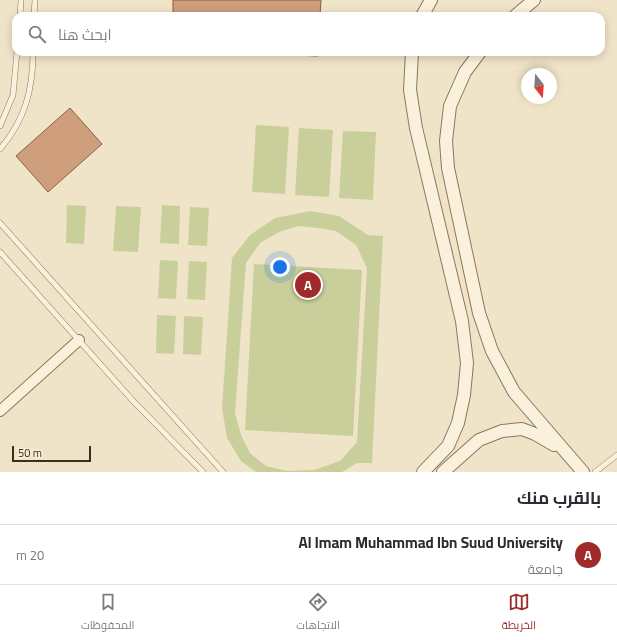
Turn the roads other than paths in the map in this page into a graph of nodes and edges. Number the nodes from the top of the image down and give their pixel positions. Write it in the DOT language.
graph roads {
  1 [pos="21,0"];
  2 [pos="35,0"];
  3 [pos="431,0"];
  4 [pos="534,0"];
  5 [pos="20,12"];
  6 [pos="34,12"];
  7 [pos="424,12"];
  8 [pos="520,12"];
  9 [pos="17,56"];
  10 [pos="33,56"];
  11 [pos="412,56"];
  12 [pos="477,56"];
  13 [pos="0,126"];
  14 [pos="0,149"];
  15 [pos="0,223"];
  16 [pos="0,252"];
  17 [pos="79,340"];
  18 [pos="0,411"];
  19 [pos="563,450"];
  20 [pos="617,455"];
  21 [pos="203,472"];
  22 [pos="223,472"];
  23 [pos="423,472"];
  24 [pos="443,472"];
  25 [pos="583,472"];
  26 [pos="595,472"];
  1 -- 5 [label="lane"];
  2 -- 6 [label="lane"];
  3 -- 7 [label="street"];
  4 -- 8 [label="street"];
  9 -- 13 [label="lane"];
  10 -- 14 [label="lane"];
  11 -- 23 [label="street"];
  12 -- 19 [label="street"];
  15 -- 22 [label="lane"];
  16 -- 17 [label="lane"];
  17 -- 18 [label="street"];
  17 -- 21 [label="lane"];
  19 -- 24 [label="street"];
  19 -- 25 [label="street"];
  20 -- 26 [label="lane"];
}
